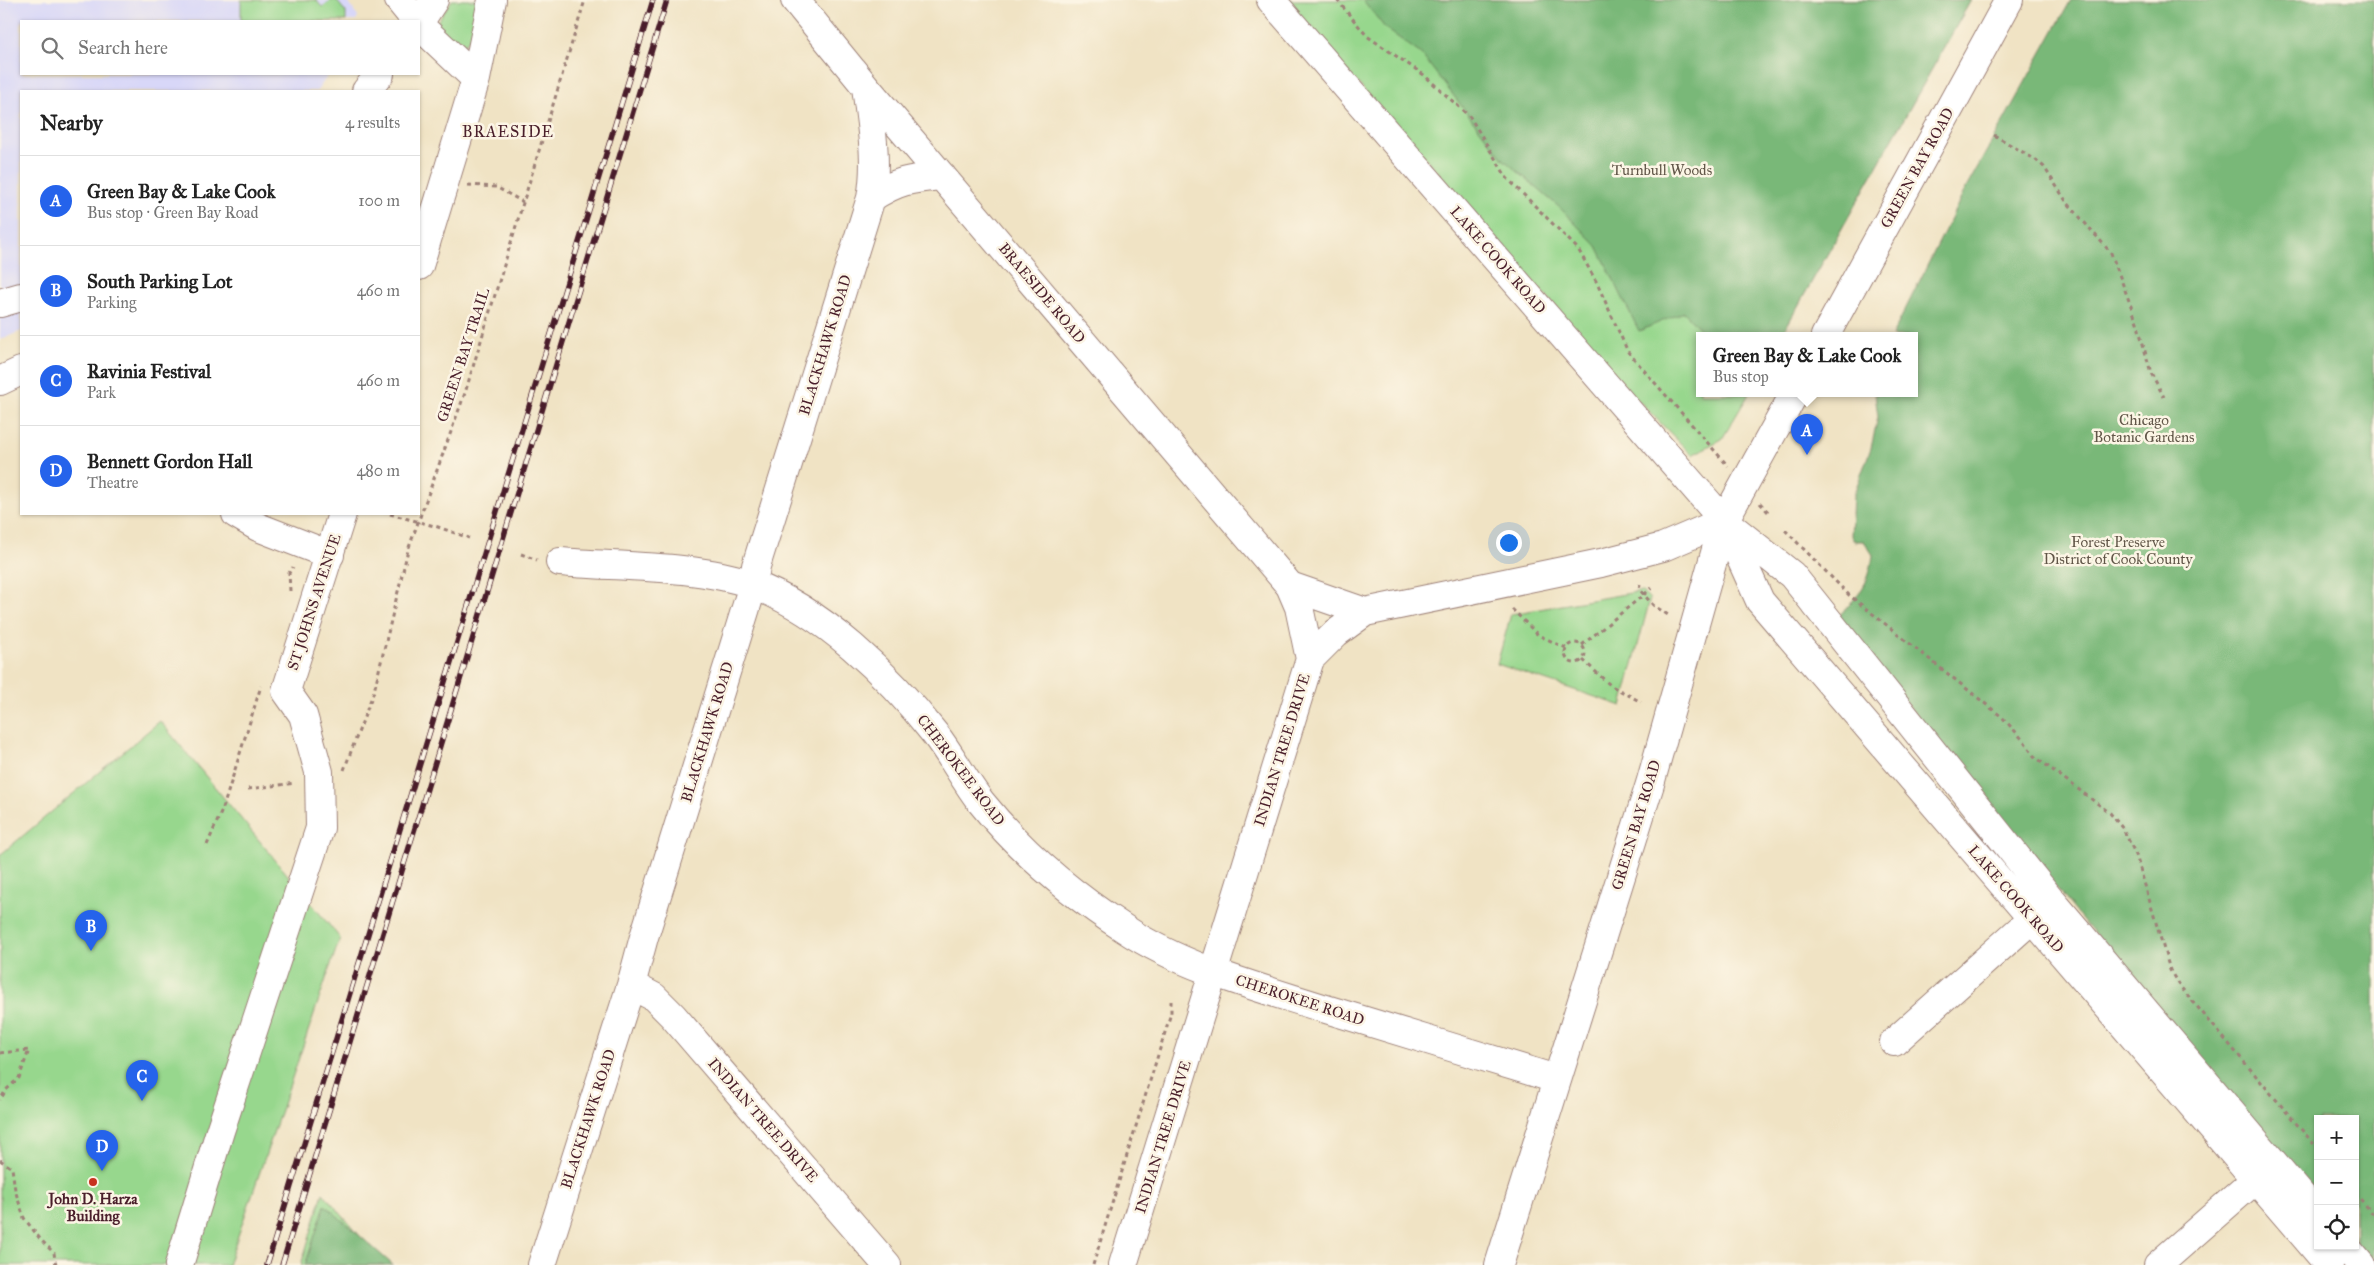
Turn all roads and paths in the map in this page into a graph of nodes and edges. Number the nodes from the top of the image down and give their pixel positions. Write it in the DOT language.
graph roads {
  1 [pos="400,0"];
  2 [pos="434,0"];
  3 [pos="492,0"];
  4 [pos="585,0"];
  5 [pos="795,0"];
  6 [pos="1271,0"];
  7 [pos="1337,0"];
  8 [pos="2009,0"];
  9 [pos="416,20"];
  10 [pos="420,20"];
  11 [pos="420,25"];
  12 [pos="379,75"];
  13 [pos="476,79"];
  14 [pos="866,87"];
  15 [pos="367,90"];
  16 [pos="1994,135"];
  17 [pos="942,176"];
  18 [pos="446,178"];
  19 [pos="871,198"];
  20 [pos="523,202"];
  21 [pos="420,263"];
  22 [pos="20,297"];
  23 [pos="0,303"];
  24 [pos="1827,332"];
  25 [pos="20,372"];
  26 [pos="0,381"];
  27 [pos="0,388"];
  28 [pos="20,389"];
  29 [pos="1792,397"];
  30 [pos="2164,397"];
  31 [pos="1714,450"];
  32 [pos="238,515"];
  33 [pos="342,515"];
  34 [pos="394,515"];
  35 [pos="1724,520"];
  36 [pos="418,522"];
  37 [pos="1785,530"];
  38 [pos="469,538"];
  39 [pos="301,544"];
  40 [pos="330,555"];
  41 [pos="560,562"];
  42 [pos="1640,584"];
  43 [pos="753,585"];
  44 [pos="1290,586"];
  45 [pos="1652,588"];
  46 [pos="1643,595"];
  47 [pos="288,597"];
  48 [pos="1512,609"];
  49 [pos="1365,612"];
  50 [pos="1668,615"];
  51 [pos="1582,645"];
  52 [pos="1566,648"];
  53 [pos="1310,659"];
  54 [pos="1583,660"];
  55 [pos="274,685"];
  56 [pos="1641,702"];
  57 [pos="330,777"];
  58 [pos="248,789"];
  59 [pos="207,845"];
  60 [pos="2042,910"];
  61 [pos="1215,972"];
  62 [pos="631,985"];
  63 [pos="1170,1001"];
  64 [pos="1894,1042"];
  65 [pos="0,1053"];
  66 [pos="1556,1079"];
  67 [pos="0,1100"];
  68 [pos="2314,1144"];
  69 [pos="0,1160"];
  70 [pos="2264,1172"];
  71 [pos="2359,1198"];
  72 [pos="2314,1212"];
  73 [pos="2374,1215"];
  74 [pos="2348,1250"];
  75 [pos="56,1265"];
  76 [pos="179,1265"];
  77 [pos="542,1265"];
  78 [pos="886,1265"];
  79 [pos="1093,1265"];
  80 [pos="1123,1265"];
  81 [pos="1499,1265"];
  82 [pos="2158,1265"];
  83 [pos="2329,1265"];
  84 [pos="2361,1265"];
  1 -- 9 [label="street"];
  2 -- 10 [label="street"];
  3 -- 13 [label="street"];
  4 -- 20 [label="path, GREEN BAY TRAIL"];
  5 -- 14 [label="street, BRAESIDE ROAD"];
  6 -- 35 [label="street, LAKE COOK ROAD"];
  7 -- 31 [label="path"];
  8 -- 24 [label="street, GREEN BAY ROAD"];
  11 -- 13 [label="street"];
  12 -- 15 [label="street"];
  13 -- 18 [label="street"];
  14 -- 17 [label="street, BRAESIDE ROAD"];
  14 -- 19 [label="street, BLACKHAWK ROAD"];
  16 -- 30 [label="path"];
  17 -- 19 [label="street"];
  17 -- 44 [label="street, BRAESIDE ROAD"];
  18 -- 20 [label="path"];
  18 -- 21 [label="street"];
  19 -- 43 [label="street, BLACKHAWK ROAD"];
  20 -- 36 [label="path, GREEN BAY TRAIL"];
  22 -- 23 [label="street"];
  25 -- 26 [label="street"];
  27 -- 28 [label="street"];
  29 -- 35 [label="street, GREEN BAY ROAD"];
  32 -- 39 [label="street"];
  33 -- 40 [label="street, ST JOHNS AVENUE"];
  34 -- 36 [label="path"];
  35 -- 49 [label="street, INDIAN TREE DRIVE"];
  35 -- 60 [label="street, LAKE COOK ROAD"];
  35 -- 60 [label="street, LAKE COOK ROAD"];
  35 -- 66 [label="street, GREEN BAY ROAD"];
  36 -- 38 [label="path"];
  36 -- 57 [label="path, GREEN BAY TRAIL"];
  37 -- 68 [label="path"];
  39 -- 40 [label="street"];
  39 -- 47 [label="path"];
  40 -- 55 [label="street, ST JOHNS AVENUE"];
  41 -- 43 [label="street, CHEROKEE ROAD"];
  42 -- 46 [label="path"];
  43 -- 61 [label="street, CHEROKEE ROAD"];
  43 -- 62 [label="street, BLACKHAWK ROAD"];
  44 -- 49 [label="street"];
  44 -- 53 [label="street, BRAESIDE ROAD"];
  45 -- 46 [label="path"];
  46 -- 50 [label="path"];
  46 -- 51 [label="path"];
  48 -- 52 [label="path"];
  49 -- 53 [label="street, INDIAN TREE DRIVE"];
  51 -- 52 [label="path"];
  51 -- 54 [label="path"];
  52 -- 54 [label="path"];
  53 -- 61 [label="street, INDIAN TREE DRIVE"];
  54 -- 56 [label="path"];
  55 -- 57 [label="street"];
  55 -- 59 [label="path"];
  57 -- 58 [label="path"];
  57 -- 76 [label="street"];
  60 -- 64 [label="street"];
  60 -- 70 [label="street, LAKE COOK ROAD"];
  61 -- 66 [label="street, CHEROKEE ROAD"];
  61 -- 80 [label="street, INDIAN TREE DRIVE"];
  62 -- 77 [label="street, BLACKHAWK ROAD"];
  62 -- 78 [label="street, INDIAN TREE DRIVE"];
  63 -- 79 [label="path"];
  65 -- 67 [label="path"];
  66 -- 81 [label="street, GREEN BAY ROAD"];
  69 -- 75 [label="path"];
  70 -- 72 [label="street, LAKE COOK ROAD"];
  70 -- 82 [label="street"];
  70 -- 83 [label="street, LAKE COOK ROAD"];
  71 -- 73 [label="path"];
  74 -- 84 [label="street"];
}
